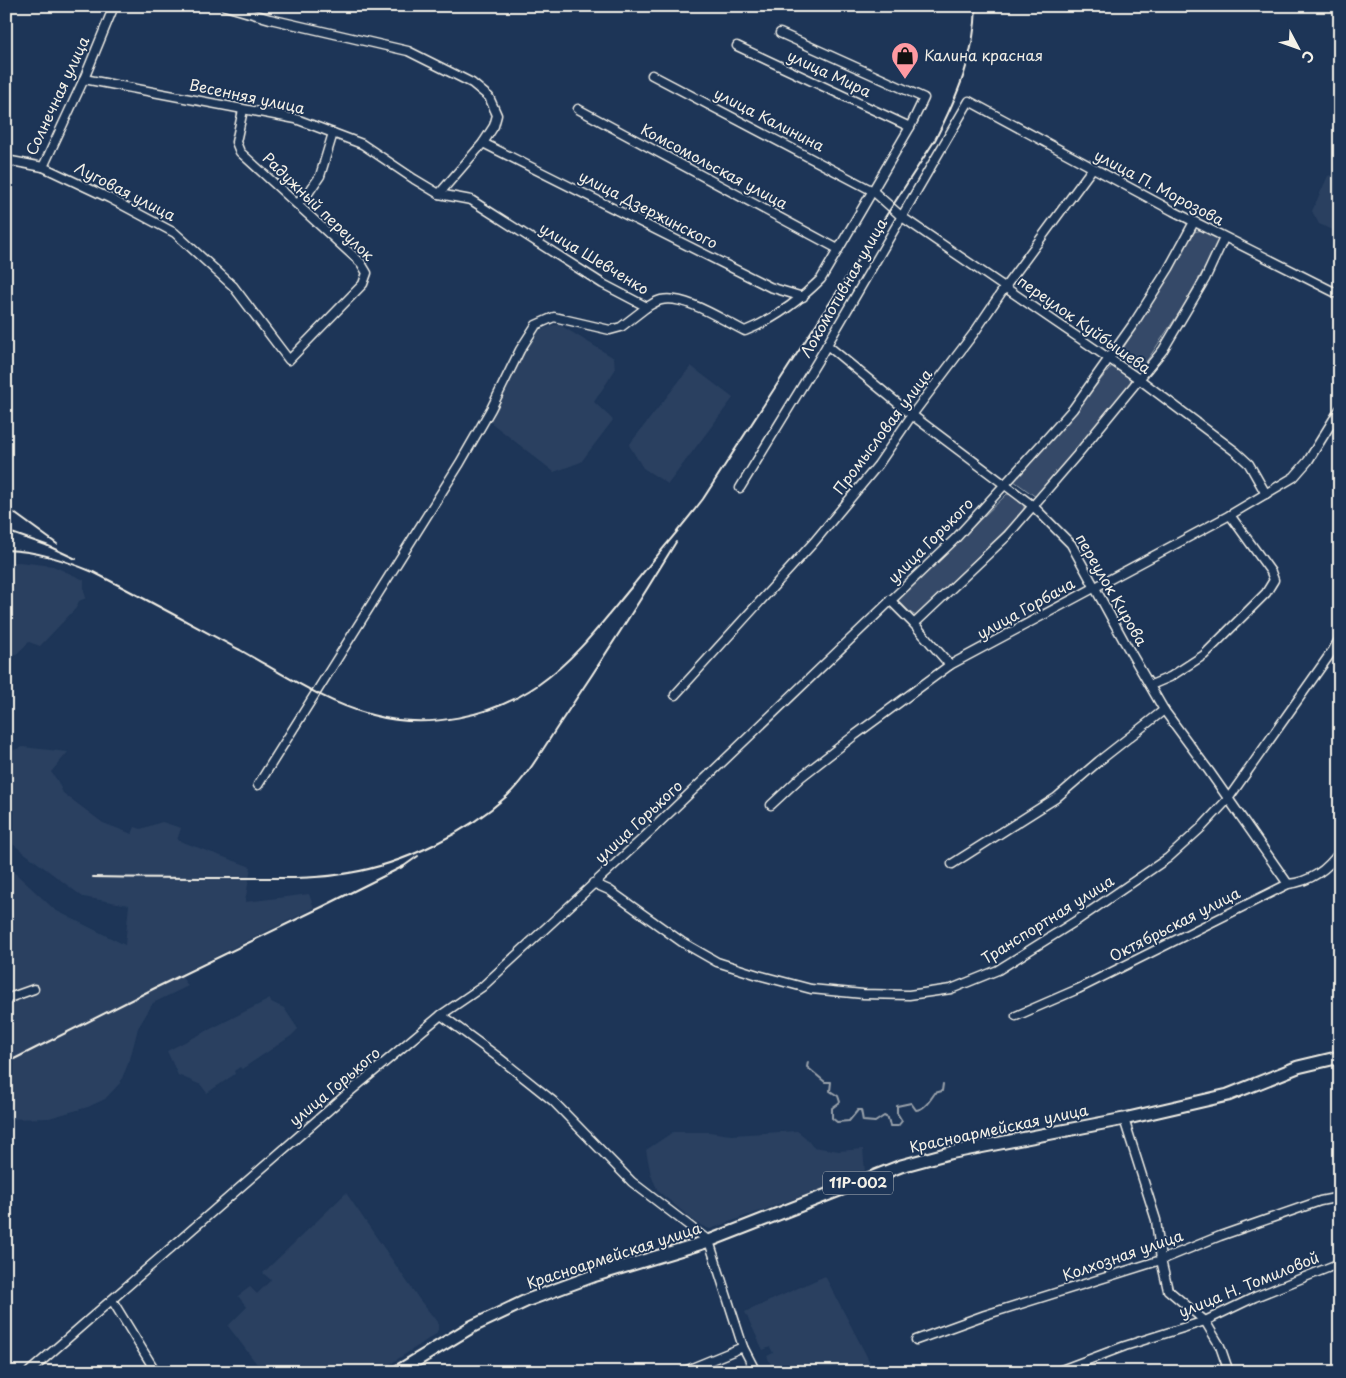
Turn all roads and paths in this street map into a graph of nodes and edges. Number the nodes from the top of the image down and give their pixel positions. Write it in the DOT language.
graph roads {
  1 [pos="114,6"];
  2 [pos="225,6"];
  3 [pos="780,33"];
  4 [pos="737,46"];
  5 [pos="652,75"];
  6 [pos="84,79"];
  7 [pos="969,101"];
  8 [pos="578,109"];
  9 [pos="243,110"];
  10 [pos="910,127"];
  11 [pos="333,133"];
  12 [pos="483,142"];
  13 [pos="6,160"];
  14 [pos="43,167"];
  15 [pos="1092,168"];
  16 [pos="873,191"];
  17 [pos="439,194"];
  18 [pos="297,204"];
  19 [pos="902,217"];
  20 [pos="1194,222"];
  21 [pos="1224,238"];
  22 [pos="838,249"];
  23 [pos="1005,287"];
  24 [pos="1340,295"];
  25 [pos="803,298"];
  26 [pos="647,307"];
  27 [pos="827,345"];
  28 [pos="1109,359"];
  29 [pos="289,360"];
  30 [pos="1139,379"];
  31 [pos="1340,409"];
  32 [pos="912,415"];
  33 [pos="1005,485"];
  34 [pos="740,488"];
  35 [pos="1266,494"];
  36 [pos="1033,506"];
  37 [pos="1230,515"];
  38 [pos="1095,587"];
  39 [pos="890,600"];
  40 [pos="914,624"];
  41 [pos="1340,638"];
  42 [pos="950,665"];
  43 [pos="1151,685"];
  44 [pos="675,694"];
  45 [pos="1164,710"];
  46 [pos="258,785"];
  47 [pos="1228,799"];
  48 [pos="771,805"];
  49 [pos="1340,851"];
  50 [pos="952,864"];
  51 [pos="593,883"];
  52 [pos="1288,884"];
  53 [pos="34,989"];
  54 [pos="6,999"];
  55 [pos="441,1015"];
  56 [pos="1016,1016"];
  57 [pos="1340,1057"];
  58 [pos="1124,1119"];
  59 [pos="1340,1197"];
  60 [pos="709,1241"];
  61 [pos="1161,1260"];
  62 [pos="1340,1263"];
  63 [pos="112,1300"];
  64 [pos="1205,1321"];
  65 [pos="916,1340"];
  66 [pos="743,1347"];
  67 [pos="30,1372"];
  68 [pos="156,1372"];
  69 [pos="397,1372"];
  70 [pos="682,1372"];
  71 [pos="756,1372"];
  72 [pos="1056,1372"];
  73 [pos="1229,1372"];
  1 -- 6 [label="street, Солнечная улица"];
  2 -- 12 [label="street"];
  3 -- 10 [label="street, улица Шевченко"];
  4 -- 10 [label="street, улица Мира"];
  5 -- 16 [label="street, улица Калинина"];
  6 -- 9 [label="street, Весенняя улица"];
  6 -- 14 [label="street, Солнечная улица"];
  7 -- 15 [label="street, улица П. Морозова"];
  7 -- 19 [label="street, Локомотивная улица"];
  8 -- 22 [label="street, Комсомольская улица"];
  9 -- 11 [label="street, Весенняя улица"];
  9 -- 18 [label="street, Радужный переулок"];
  10 -- 16 [label="street, улица Шевченко"];
  11 -- 17 [label="street, Весенняя улица"];
  11 -- 18 [label="street"];
  12 -- 17 [label="street"];
  12 -- 25 [label="street, улица Дзержинского"];
  13 -- 14 [label="street, Солнечная улица"];
  14 -- 29 [label="street, Луговая улица"];
  15 -- 20 [label="street, улица П. Морозова"];
  15 -- 23 [label="street, Промысловая улица"];
  16 -- 19 [label="street, переулок Куйбышева"];
  16 -- 22 [label="street, улица Шевченко"];
  17 -- 26 [label="street, улица Шевченко"];
  18 -- 29 [label="street, Радужный переулок"];
  19 -- 23 [label="street, переулок Куйбышева"];
  19 -- 27 [label="street, Локомотивная улица"];
  20 -- 21 [label="street, улица П. Морозова"];
  20 -- 28 [label="street, улица Горького"];
  21 -- 24 [label="street, улица П. Морозова"];
  21 -- 30 [label="street"];
  22 -- 25 [label="street, улица Шевченко"];
  23 -- 28 [label="street, переулок Куйбышева"];
  23 -- 32 [label="street, Промысловая улица"];
  25 -- 26 [label="street, улица Шевченко"];
  26 -- 46 [label="street"];
  27 -- 32 [label="street, переулок Кирова"];
  27 -- 34 [label="street, Локомотивная улица"];
  28 -- 30 [label="street, переулок Куйбышева"];
  28 -- 33 [label="street, улица Горького"];
  30 -- 35 [label="street, переулок Куйбышева"];
  30 -- 36 [label="street"];
  31 -- 35 [label="street, улица Горбача"];
  32 -- 33 [label="street, переулок Кирова"];
  32 -- 44 [label="street, Промысловая улица"];
  33 -- 36 [label="street, переулок Кирова"];
  33 -- 39 [label="street, улица Горького"];
  35 -- 37 [label="street, улица Горбача"];
  36 -- 38 [label="street, переулок Кирова"];
  36 -- 40 [label="street"];
  37 -- 38 [label="street, улица Горбача"];
  37 -- 43 [label="street"];
  38 -- 42 [label="street, улица Горбача"];
  38 -- 43 [label="street, переулок Кирова"];
  39 -- 40 [label="street"];
  39 -- 51 [label="street, улица Горького"];
  40 -- 42 [label="street"];
  41 -- 47 [label="street, Транспортная улица"];
  42 -- 48 [label="street, улица Горбача"];
  43 -- 45 [label="street, переулок Кирова"];
  45 -- 47 [label="street, переулок Кирова"];
  45 -- 50 [label="street"];
  47 -- 51 [label="street, Транспортная улица"];
  47 -- 52 [label="street, переулок Кирова"];
  49 -- 52 [label="street, Октябрьская улица"];
  51 -- 55 [label="street, улица Горького"];
  52 -- 56 [label="street, Октябрьская улица"];
  53 -- 54 [label="street"];
  55 -- 60 [label="street"];
  55 -- 63 [label="street, улица Горького"];
  57 -- 58 [label="main road, Красноармейская улица / 11Р-002"];
  58 -- 60 [label="main road, Красноармейская улица / 11Р-002"];
  58 -- 61 [label="street"];
  59 -- 61 [label="street, Колхозная улица"];
  60 -- 66 [label="street"];
  60 -- 69 [label="main road, Красноармейская улица / 11Р-002"];
  61 -- 64 [label="street"];
  61 -- 65 [label="street, Колхозная улица"];
  62 -- 64 [label="street, улица Н. Томиловой"];
  63 -- 67 [label="street, улица Горького"];
  63 -- 68 [label="street"];
  64 -- 72 [label="street, улица Н. Томиловой"];
  64 -- 73 [label="street"];
  66 -- 70 [label="street"];
  66 -- 71 [label="street"];
}
